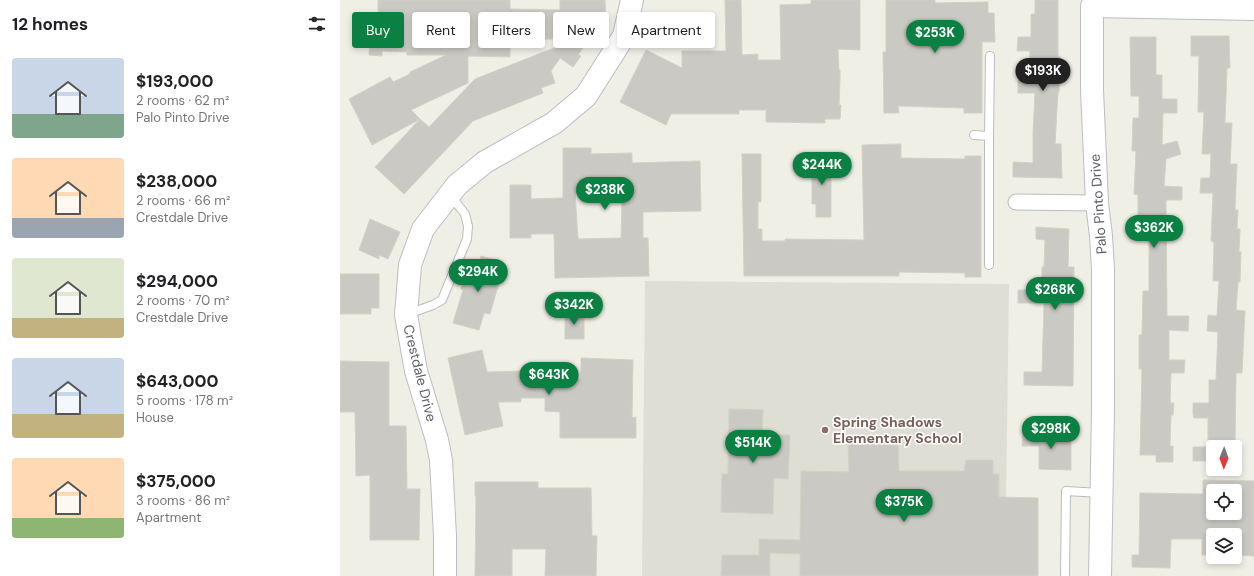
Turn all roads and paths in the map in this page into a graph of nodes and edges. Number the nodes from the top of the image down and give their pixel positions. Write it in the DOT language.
graph roads {
  1 [pos="632,0"];
  2 [pos="1092,3"];
  3 [pos="1254,9"];
  4 [pos="990,56"];
  5 [pos="974,135"];
  6 [pos="989,136"];
  7 [pos="449,194"];
  8 [pos="1016,202"];
  9 [pos="1097,203"];
  10 [pos="990,265"];
  11 [pos="406,315"];
  12 [pos="1101,493"];
  13 [pos="445,576"];
  14 [pos="1065,576"];
  15 [pos="1100,576"];
  1 -- 7 [label="street, Crestdale Drive"];
  2 -- 3 [label="street"];
  2 -- 9 [label="street, Palo Pinto Drive"];
  4 -- 6 [label="lane"];
  5 -- 6 [label="lane"];
  6 -- 10 [label="lane"];
  7 -- 11 [label="street, Crestdale Drive"];
  7 -- 11 [label="lane"];
  8 -- 9 [label="street"];
  9 -- 12 [label="street, Palo Pinto Drive"];
  11 -- 13 [label="street, Crestdale Drive"];
  12 -- 14 [label="lane"];
  12 -- 15 [label="street, Palo Pinto Drive"];
}
